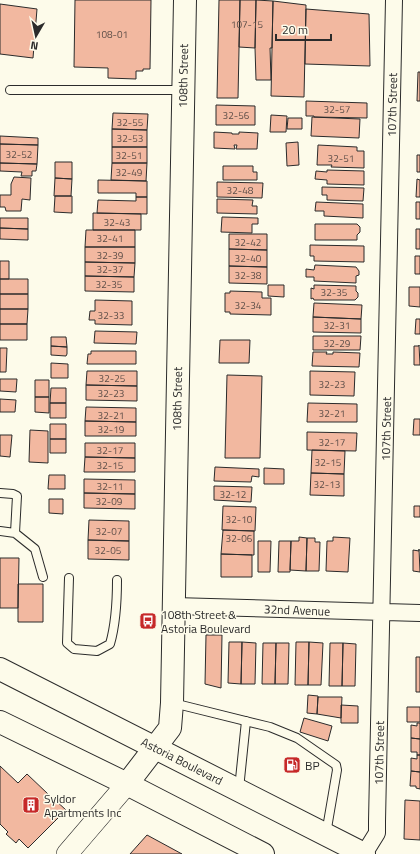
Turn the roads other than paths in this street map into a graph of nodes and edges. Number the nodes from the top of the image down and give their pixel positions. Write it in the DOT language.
graph roads {
  1 [pos="185,0"];
  2 [pos="394,0"];
  3 [pos="10,90"];
  4 [pos="183,90"];
  5 [pos="0,493"];
  6 [pos="0,531"];
  7 [pos="15,532"];
  8 [pos="43,577"];
  9 [pos="69,578"];
  10 [pos="117,580"];
  11 [pos="174,606"];
  12 [pos="382,612"];
  13 [pos="420,613"];
  14 [pos="0,669"];
  15 [pos="172,703"];
  16 [pos="0,722"];
  17 [pos="246,722"];
  18 [pos="155,747"];
  19 [pos="127,784"];
  20 [pos="239,790"];
  21 [pos="326,834"];
  22 [pos="75,851"];
  23 [pos="263,854"];
  24 [pos="364,854"];
  1 -- 4 [label="main road, 108th Street"];
  2 -- 12 [label="street, 107th Street"];
  3 -- 4 [label="lane"];
  4 -- 11 [label="main road, 108th Street"];
  5 -- 7 [label="lane"];
  6 -- 7 [label="lane"];
  7 -- 8 [label="lane"];
  9 -- 10 [label="lane"];
  11 -- 12 [label="street, 32nd Avenue"];
  11 -- 15 [label="main road, 108th Street"];
  12 -- 13 [label="street, 32nd Avenue"];
  12 -- 24 [label="street, 107th Street"];
  14 -- 18 [label="main road, Astoria Boulevard"];
  15 -- 17 [label="lane"];
  15 -- 18 [label="main road, 108th Street"];
  16 -- 19 [label="main road"];
  17 -- 20 [label="lane"];
  17 -- 21 [label="lane"];
  18 -- 19 [label="main road, 108th Street"];
  18 -- 20 [label="main road, Astoria Boulevard"];
  19 -- 22 [label="street"];
  19 -- 23 [label="main road"];
  20 -- 21 [label="main road, Astoria Boulevard"];
  21 -- 24 [label="main road, Astoria Boulevard"];
}
